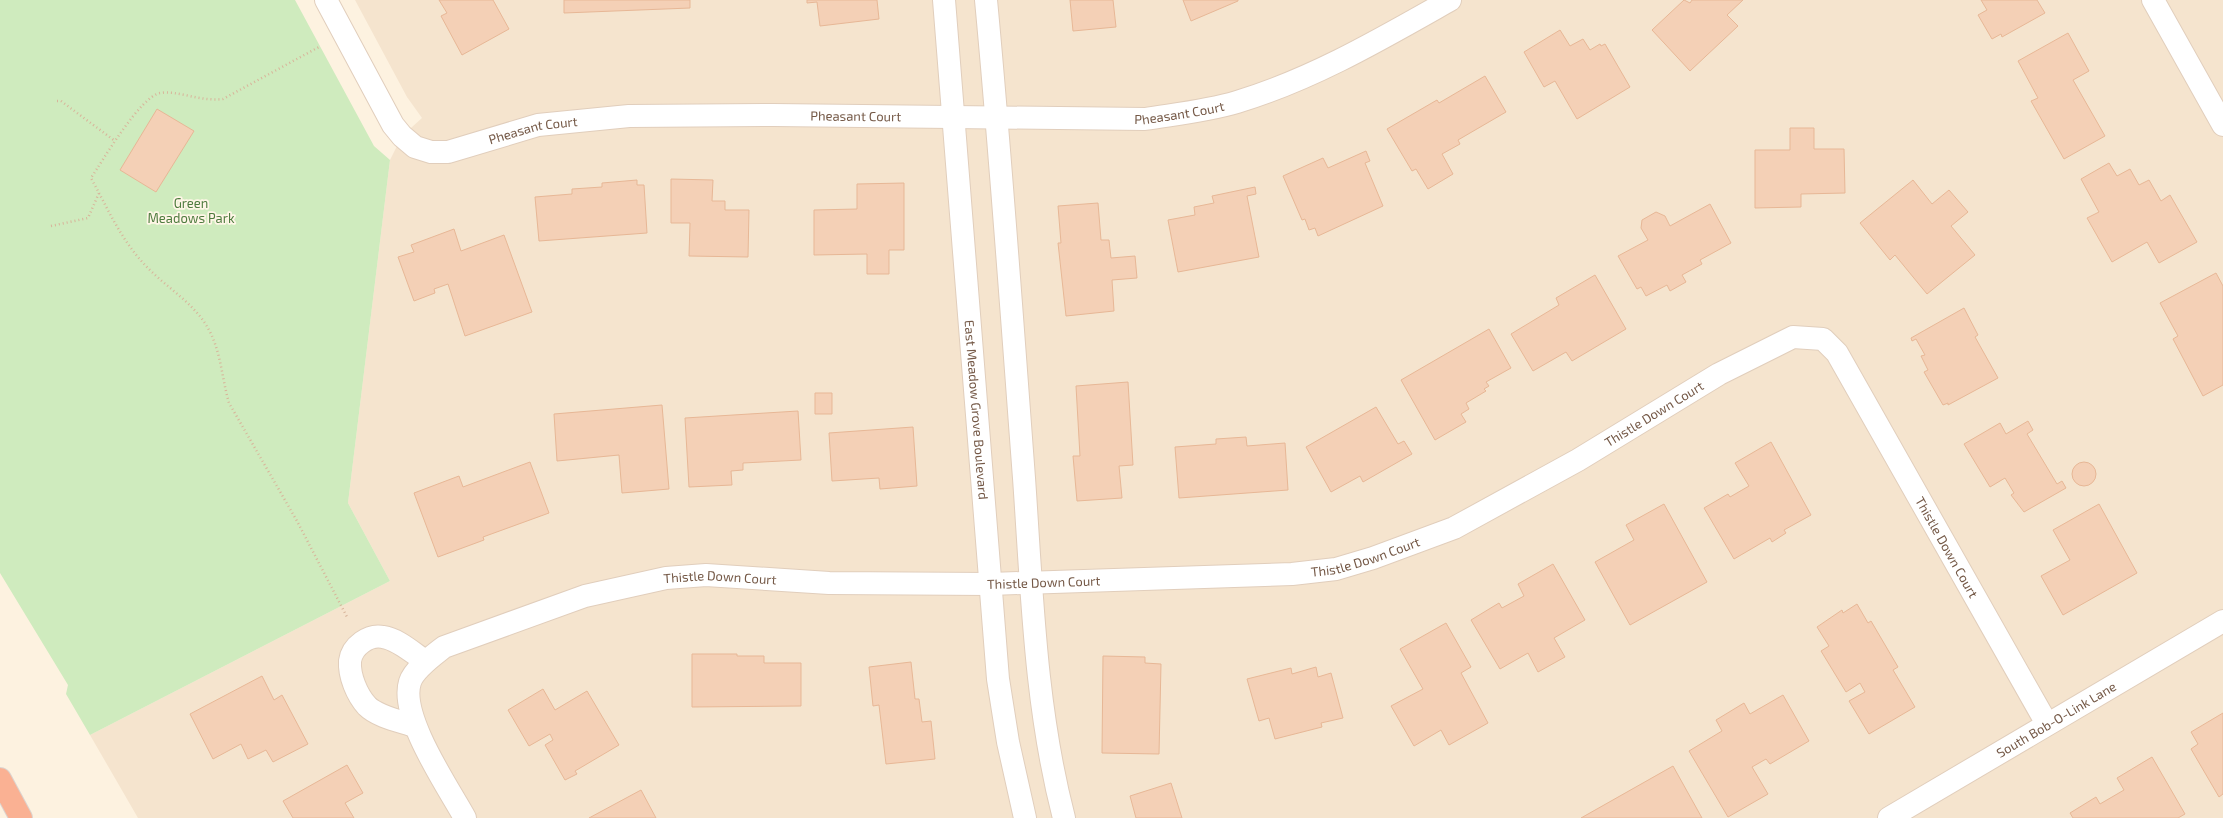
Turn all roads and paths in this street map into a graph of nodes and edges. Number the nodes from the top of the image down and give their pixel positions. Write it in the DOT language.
graph roads {
  1 [pos="326,0"];
  2 [pos="944,0"];
  3 [pos="986,0"];
  4 [pos="1450,0"];
  5 [pos="2153,0"];
  6 [pos="344,33"];
  7 [pos="56,101"];
  8 [pos="953,118"];
  9 [pos="997,118"];
  10 [pos="2223,125"];
  11 [pos="115,142"];
  12 [pos="99,193"];
  13 [pos="51,226"];
  14 [pos="1031,583"];
  15 [pos="990,584"];
  16 [pos="2223,621"];
  17 [pos="365,640"];
  18 [pos="425,661"];
  19 [pos="2047,724"];
  20 [pos="415,726"];
  21 [pos="0,779"];
  22 [pos="21,818"];
  23 [pos="465,818"];
  24 [pos="1024,818"];
  25 [pos="1064,818"];
  26 [pos="1890,818"];
  1 -- 6 [label="street, Pheasant Court"];
  2 -- 8 [label="street, East Meadow Grove Boulevard"];
  3 -- 9 [label="street"];
  4 -- 9 [label="street, Pheasant Court"];
  5 -- 10 [label="street"];
  6 -- 8 [label="street, Pheasant Court"];
  6 -- 11 [label="path"];
  7 -- 11 [label="path"];
  8 -- 9 [label="street, Pheasant Court"];
  8 -- 15 [label="street, East Meadow Grove Boulevard"];
  9 -- 14 [label="street"];
  11 -- 12 [label="path"];
  12 -- 13 [label="path"];
  12 -- 17 [label="path"];
  14 -- 15 [label="street, Thistle Down Court"];
  14 -- 19 [label="street, Thistle Down Court"];
  14 -- 25 [label="street"];
  15 -- 18 [label="street, Thistle Down Court"];
  15 -- 24 [label="street, East Meadow Grove Boulevard"];
  16 -- 19 [label="street, South Bob-O-Link Lane"];
  17 -- 18 [label="street"];
  17 -- 20 [label="street"];
  18 -- 20 [label="street, Thistle Down Court"];
  19 -- 26 [label="street, South Bob-O-Link Lane"];
  20 -- 23 [label="street, Thistle Down Court"];
  21 -- 22 [label="highway"];
}
